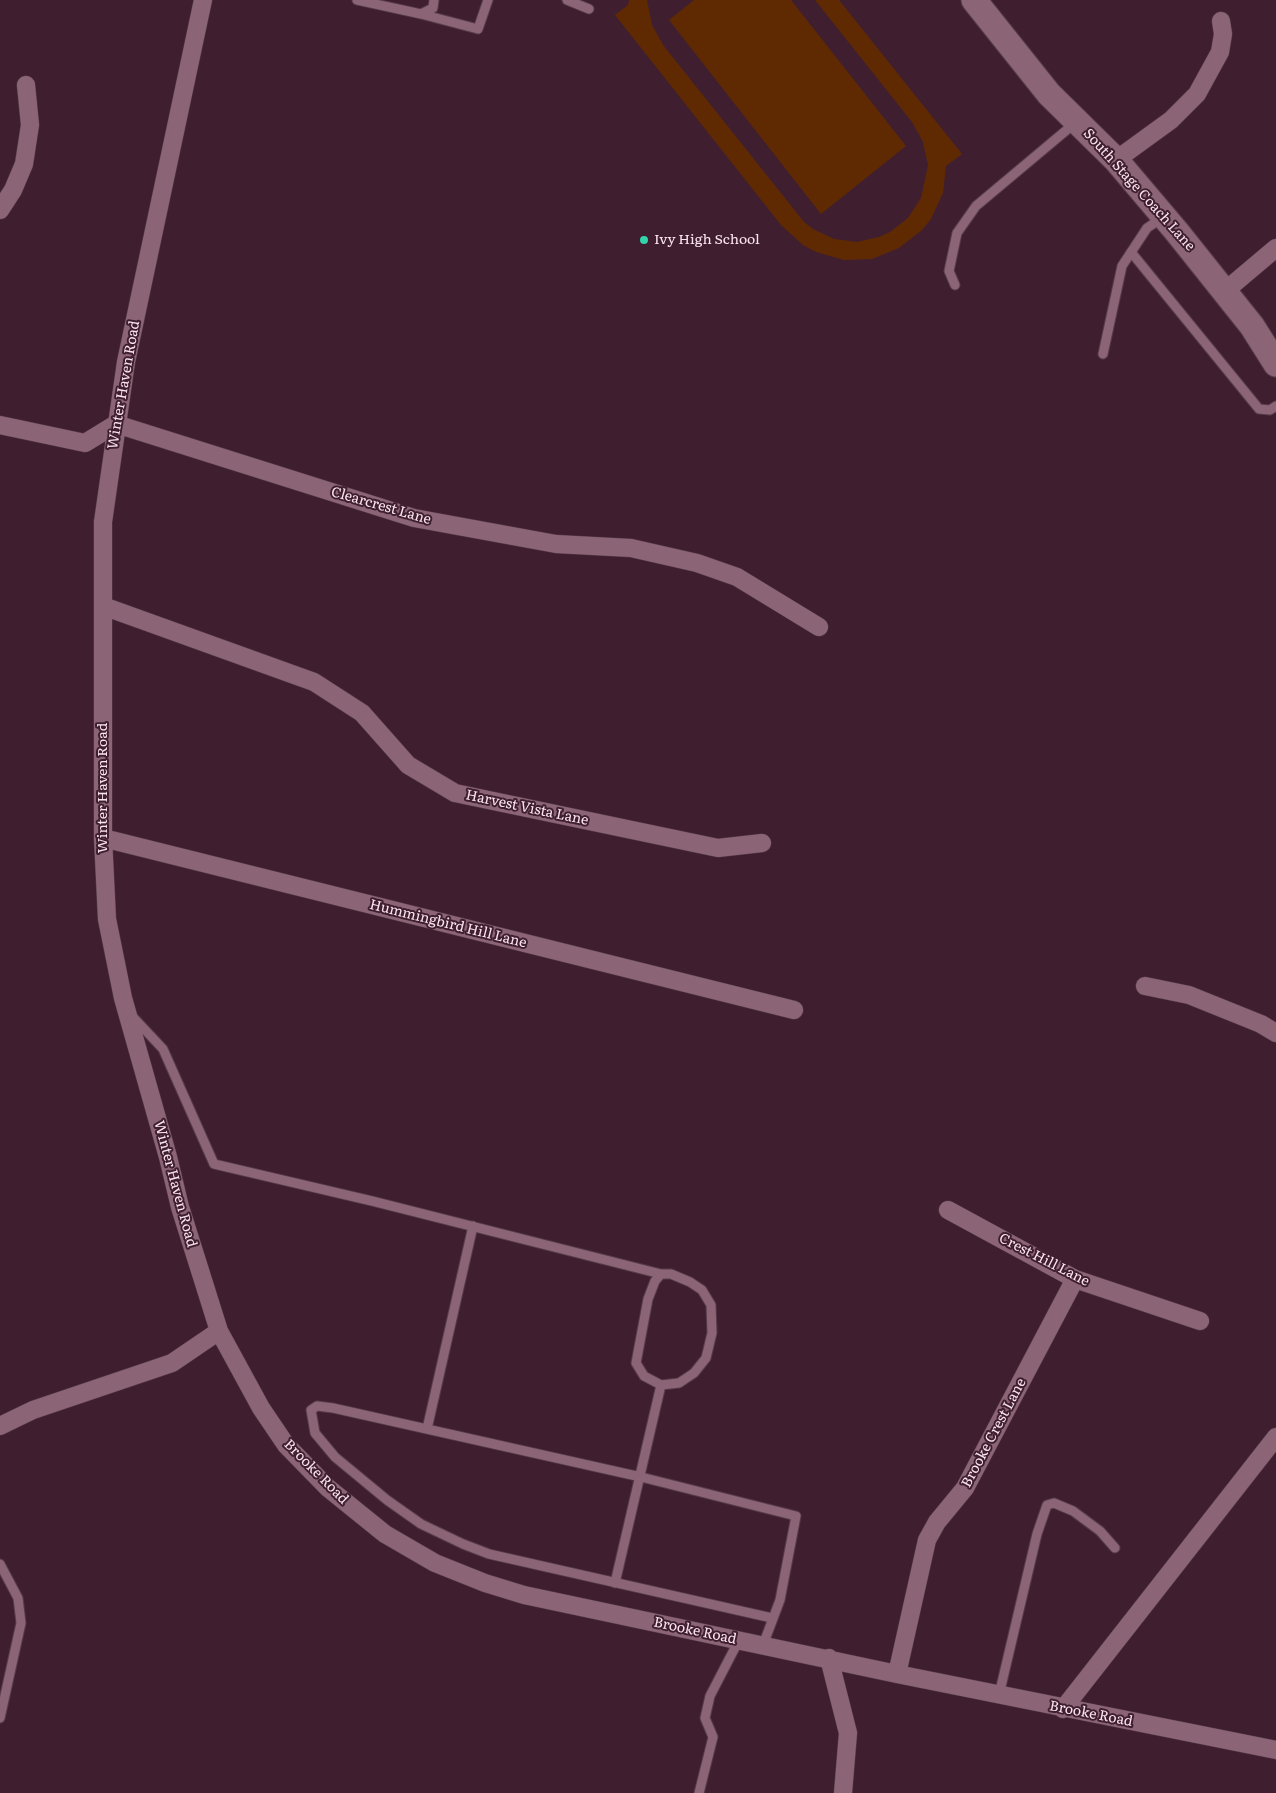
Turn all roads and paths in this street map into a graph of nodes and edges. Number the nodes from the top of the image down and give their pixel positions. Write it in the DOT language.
graph roads {
  1 [pos="203,0"];
  2 [pos="357,0"];
  3 [pos="434,0"];
  4 [pos="488,0"];
  5 [pos="567,0"];
  6 [pos="974,0"];
  7 [pos="589,9"];
  8 [pos="421,14"];
  9 [pos="1221,21"];
  10 [pos="26,85"];
  11 [pos="1077,121"];
  12 [pos="1116,160"];
  13 [pos="0,210"];
  14 [pos="1164,217"];
  15 [pos="1276,248"];
  16 [pos="1131,252"];
  17 [pos="955,285"];
  18 [pos="1226,291"];
  19 [pos="1103,354"];
  20 [pos="1276,364"];
  21 [pos="1276,406"];
  22 [pos="116,424"];
  23 [pos="0,425"];
  24 [pos="103,606"];
  25 [pos="819,627"];
  26 [pos="103,838"];
  27 [pos="762,843"];
  28 [pos="1144,986"];
  29 [pos="127,1010"];
  30 [pos="794,1010"];
  31 [pos="1276,1033"];
  32 [pos="948,1210"];
  33 [pos="473,1226"];
  34 [pos="661,1274"];
  35 [pos="1075,1280"];
  36 [pos="1200,1321"];
  37 [pos="219,1331"];
  38 [pos="661,1385"];
  39 [pos="0,1426"];
  40 [pos="427,1429"];
  41 [pos="1276,1437"];
  42 [pos="641,1477"];
  43 [pos="1115,1548"];
  44 [pos="0,1564"];
  45 [pos="615,1583"];
  46 [pos="772,1618"];
  47 [pos="739,1640"];
  48 [pos="763,1645"];
  49 [pos="829,1658"];
  50 [pos="897,1674"];
  51 [pos="999,1695"];
  52 [pos="1063,1708"];
  53 [pos="0,1718"];
  54 [pos="1276,1750"];
  55 [pos="699,1793"];
  56 [pos="843,1793"];
  1 -- 22 [label="street, Winter Haven Road"];
  2 -- 8 [label="lane"];
  3 -- 8 [label="lane"];
  4 -- 8 [label="lane"];
  5 -- 7 [label="lane"];
  6 -- 11 [label="main road, South Stage Coach Lane"];
  9 -- 12 [label="street"];
  10 -- 13 [label="street"];
  11 -- 12 [label="main road, South Stage Coach Lane"];
  11 -- 17 [label="lane"];
  12 -- 14 [label="main road, South Stage Coach Lane"];
  14 -- 16 [label="lane"];
  14 -- 18 [label="main road, South Stage Coach Lane"];
  15 -- 18 [label="street"];
  16 -- 19 [label="lane"];
  16 -- 21 [label="lane"];
  18 -- 20 [label="main road, South Stage Coach Lane"];
  22 -- 23 [label="street"];
  22 -- 24 [label="street, Winter Haven Road"];
  22 -- 25 [label="street, Clearcrest Lane"];
  24 -- 26 [label="street, Winter Haven Road"];
  24 -- 27 [label="street, Harvest Vista Lane"];
  26 -- 29 [label="street, Winter Haven Road"];
  26 -- 30 [label="street, Hummingbird Hill Lane"];
  28 -- 31 [label="street"];
  29 -- 33 [label="lane"];
  29 -- 37 [label="street, Winter Haven Road"];
  32 -- 35 [label="street, Crest Hill Lane"];
  33 -- 34 [label="lane"];
  33 -- 40 [label="lane"];
  34 -- 38 [label="lane"];
  34 -- 38 [label="lane"];
  35 -- 36 [label="street, Crest Hill Lane"];
  35 -- 50 [label="street, Brooke Crest Lane"];
  37 -- 39 [label="street"];
  37 -- 47 [label="street, Brooke Road"];
  38 -- 42 [label="lane"];
  40 -- 42 [label="lane"];
  40 -- 45 [label="lane"];
  41 -- 52 [label="street"];
  42 -- 45 [label="lane"];
  42 -- 46 [label="lane"];
  43 -- 51 [label="lane"];
  44 -- 53 [label="lane"];
  45 -- 46 [label="lane"];
  46 -- 48 [label="lane"];
  47 -- 48 [label="street, Brooke Road"];
  47 -- 55 [label="lane"];
  48 -- 49 [label="street, Brooke Road"];
  49 -- 50 [label="street, Brooke Road"];
  49 -- 56 [label="street"];
  50 -- 51 [label="street, Brooke Road"];
  51 -- 52 [label="street, Brooke Road"];
  52 -- 54 [label="street, Brooke Road"];
}
